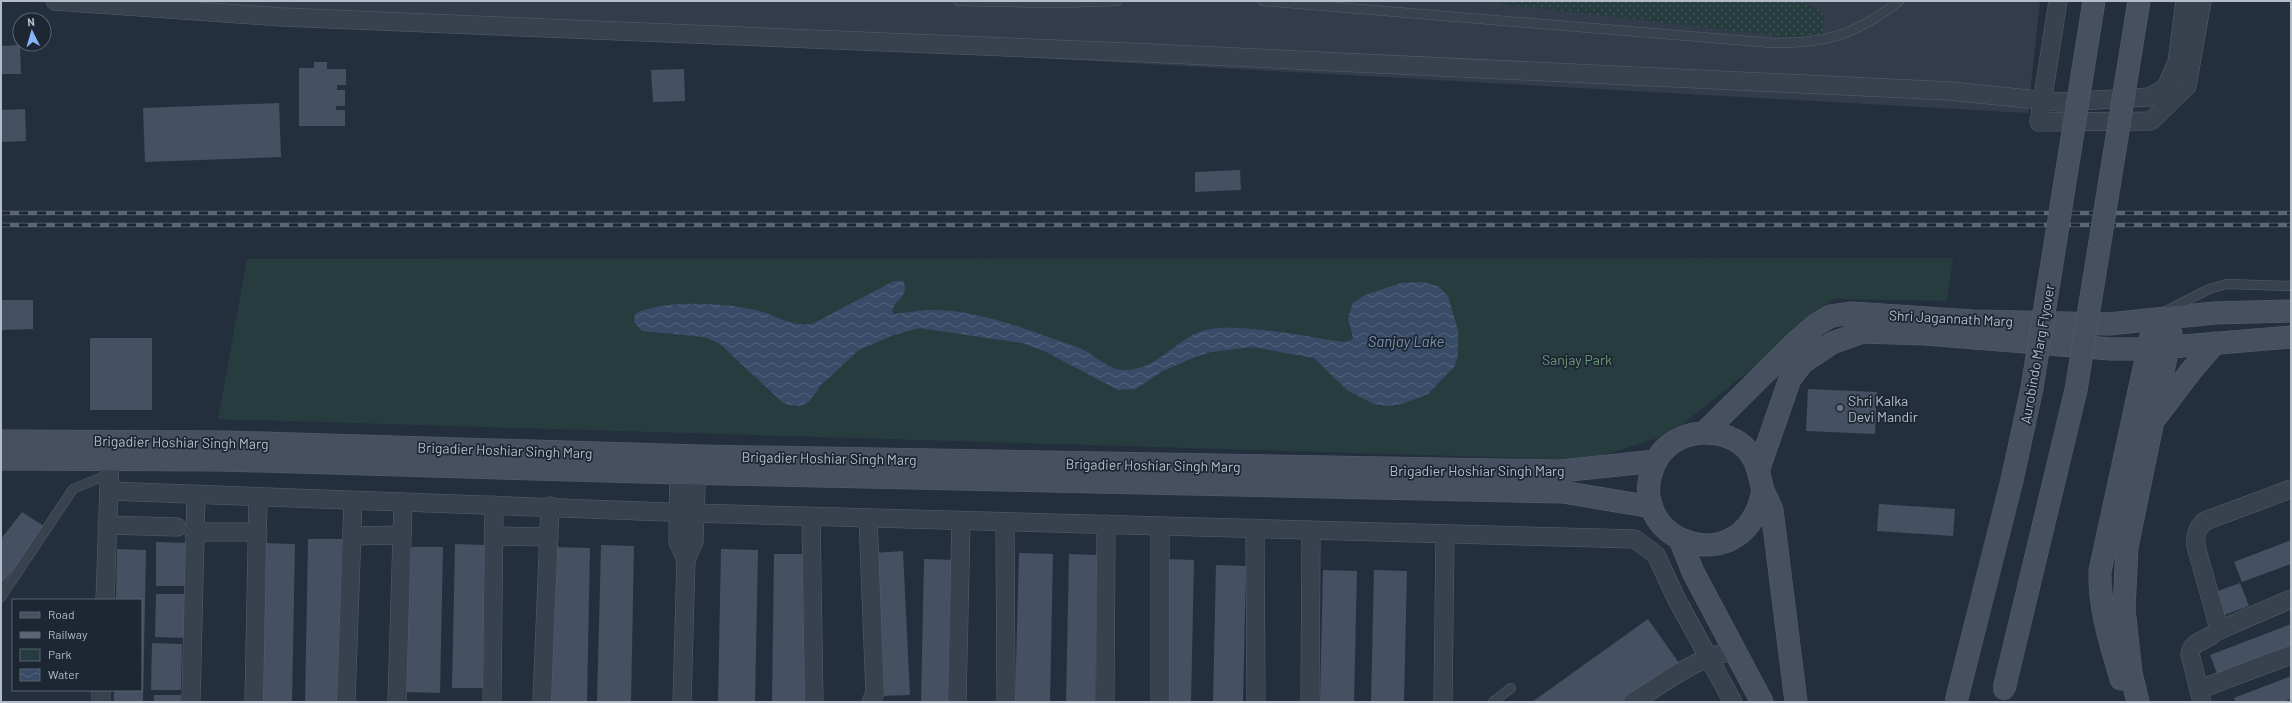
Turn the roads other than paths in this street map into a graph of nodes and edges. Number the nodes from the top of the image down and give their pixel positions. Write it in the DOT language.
graph roads {
  1 [pos="55,1"];
  2 [pos="958,1"];
  3 [pos="1117,1"];
  4 [pos="1263,1"];
  5 [pos="1899,1"];
  6 [pos="2058,1"];
  7 [pos="2094,1"];
  8 [pos="2139,1"];
  9 [pos="2185,1"];
  10 [pos="2202,1"];
  11 [pos="2043,100"];
  12 [pos="2291,286"];
  13 [pos="2291,311"];
  14 [pos="2158,319"];
  15 [pos="2291,337"];
  16 [pos="2215,343"];
  17 [pos="2158,348"];
  18 [pos="2152,423"];
  19 [pos="1705,432"];
  20 [pos="1,441"];
  21 [pos="1,459"];
  22 [pos="1656,461"];
  23 [pos="688,464"];
  24 [pos="1759,468"];
  25 [pos="109,474"];
  26 [pos="1763,489"];
  27 [pos="2291,489"];
  28 [pos="196,495"];
  29 [pos="258,497"];
  30 [pos="353,501"];
  31 [pos="403,502"];
  32 [pos="494,505"];
  33 [pos="550,506"];
  34 [pos="1652,507"];
  35 [pos="686,513"];
  36 [pos="811,516"];
  37 [pos="868,518"];
  38 [pos="961,520"];
  39 [pos="1005,522"];
  40 [pos="1106,524"];
  41 [pos="108,525"];
  42 [pos="1160,526"];
  43 [pos="177,527"];
  44 [pos="1255,528"];
  45 [pos="1311,530"];
  46 [pos="194,532"];
  47 [pos="258,532"];
  48 [pos="1445,534"];
  49 [pos="402,535"];
  50 [pos="353,536"];
  51 [pos="493,536"];
  52 [pos="549,537"];
  53 [pos="1680,539"];
  54 [pos="1,597"];
  55 [pos="2291,598"];
  56 [pos="105,599"];
  57 [pos="2217,631"];
  58 [pos="1737,654"];
  59 [pos="2291,655"];
  60 [pos="1710,658"];
  61 [pos="1792,678"];
  62 [pos="1511,688"];
  63 [pos="101,691"];
  64 [pos="2003,695"];
  65 [pos="2201,696"];
  66 [pos="1760,698"];
  67 [pos="1726,700"];
  68 [pos="101,702"];
  69 [pos="191,702"];
  70 [pos="254,702"];
  71 [pos="346,702"];
  72 [pos="397,702"];
  73 [pos="492,702"];
  74 [pos="542,702"];
  75 [pos="682,702"];
  76 [pos="814,702"];
  77 [pos="872,702"];
  78 [pos="957,702"];
  79 [pos="1006,702"];
  80 [pos="1106,702"];
  81 [pos="1160,702"];
  82 [pos="1256,702"];
  83 [pos="1310,702"];
  84 [pos="1443,702"];
  85 [pos="1493,702"];
  86 [pos="1633,702"];
  87 [pos="1796,702"];
  88 [pos="1956,702"];
  89 [pos="2126,702"];
  90 [pos="2138,702"];
  1 -- 11 [label="street"];
  2 -- 3 [label="lane"];
  4 -- 5 [label="lane"];
  6 -- 11 [label="street"];
  7 -- 88 [label="street, Aurobindo Marg Flyover, bridge"];
  8 -- 64 [label="street, bridge"];
  9 -- 11 [label="street"];
  10 -- 11 [label="street"];
  12 -- 14 [label="lane"];
  13 -- 14 [label="street, Shri Jagannath Marg"];
  14 -- 17 [label="street"];
  14 -- 19 [label="street, Shri Jagannath Marg"];
  15 -- 16 [label="street, Shri Jagannath Marg"];
  16 -- 17 [label="street, Shri Jagannath Marg"];
  16 -- 18 [label="street"];
  17 -- 18 [label="street"];
  17 -- 24 [label="street, Shri Jagannath Marg"];
  17 -- 89 [label="street"];
  18 -- 90 [label="street"];
  19 -- 22 [label="street"];
  19 -- 24 [label="street"];
  20 -- 23 [label="street, Brigadier Hoshiar Singh Marg"];
  21 -- 25 [label="street, Brigadier Hoshiar Singh Marg"];
  22 -- 23 [label="street, Brigadier Hoshiar Singh Marg"];
  22 -- 34 [label="street"];
  23 -- 25 [label="street, Brigadier Hoshiar Singh Marg"];
  23 -- 34 [label="street, Brigadier Hoshiar Singh Marg"];
  23 -- 35 [label="street"];
  24 -- 26 [label="street"];
  25 -- 28 [label="street"];
  25 -- 41 [label="street"];
  25 -- 54 [label="lane"];
  26 -- 53 [label="street"];
  26 -- 61 [label="street"];
  27 -- 57 [label="street"];
  28 -- 29 [label="street"];
  28 -- 46 [label="street"];
  29 -- 30 [label="street"];
  29 -- 47 [label="street"];
  30 -- 31 [label="street"];
  30 -- 50 [label="street"];
  31 -- 32 [label="street"];
  31 -- 49 [label="street"];
  32 -- 33 [label="street"];
  32 -- 51 [label="street"];
  33 -- 35 [label="street"];
  33 -- 52 [label="street"];
  34 -- 53 [label="street"];
  35 -- 36 [label="street"];
  35 -- 75 [label="street"];
  36 -- 37 [label="street"];
  36 -- 76 [label="street"];
  37 -- 38 [label="street"];
  37 -- 77 [label="street"];
  38 -- 39 [label="street"];
  38 -- 78 [label="street"];
  39 -- 40 [label="street"];
  39 -- 79 [label="street"];
  40 -- 42 [label="street"];
  40 -- 80 [label="street"];
  41 -- 43 [label="street"];
  41 -- 56 [label="street"];
  42 -- 44 [label="street"];
  42 -- 81 [label="street"];
  44 -- 45 [label="street"];
  44 -- 82 [label="street"];
  45 -- 48 [label="street"];
  45 -- 83 [label="street"];
  46 -- 47 [label="street"];
  46 -- 69 [label="street"];
  47 -- 70 [label="street"];
  48 -- 60 [label="street"];
  48 -- 84 [label="street"];
  49 -- 50 [label="street"];
  49 -- 72 [label="street"];
  50 -- 71 [label="street"];
  51 -- 52 [label="street"];
  51 -- 73 [label="street"];
  52 -- 74 [label="street"];
  53 -- 58 [label="street"];
  55 -- 57 [label="street"];
  57 -- 65 [label="street"];
  58 -- 60 [label="street"];
  58 -- 66 [label="street"];
  59 -- 65 [label="street"];
  60 -- 67 [label="street"];
  60 -- 86 [label="street"];
  61 -- 66 [label="street"];
  61 -- 87 [label="street"];
  62 -- 85 [label="lane"];
  63 -- 68 [label="street"];
}
